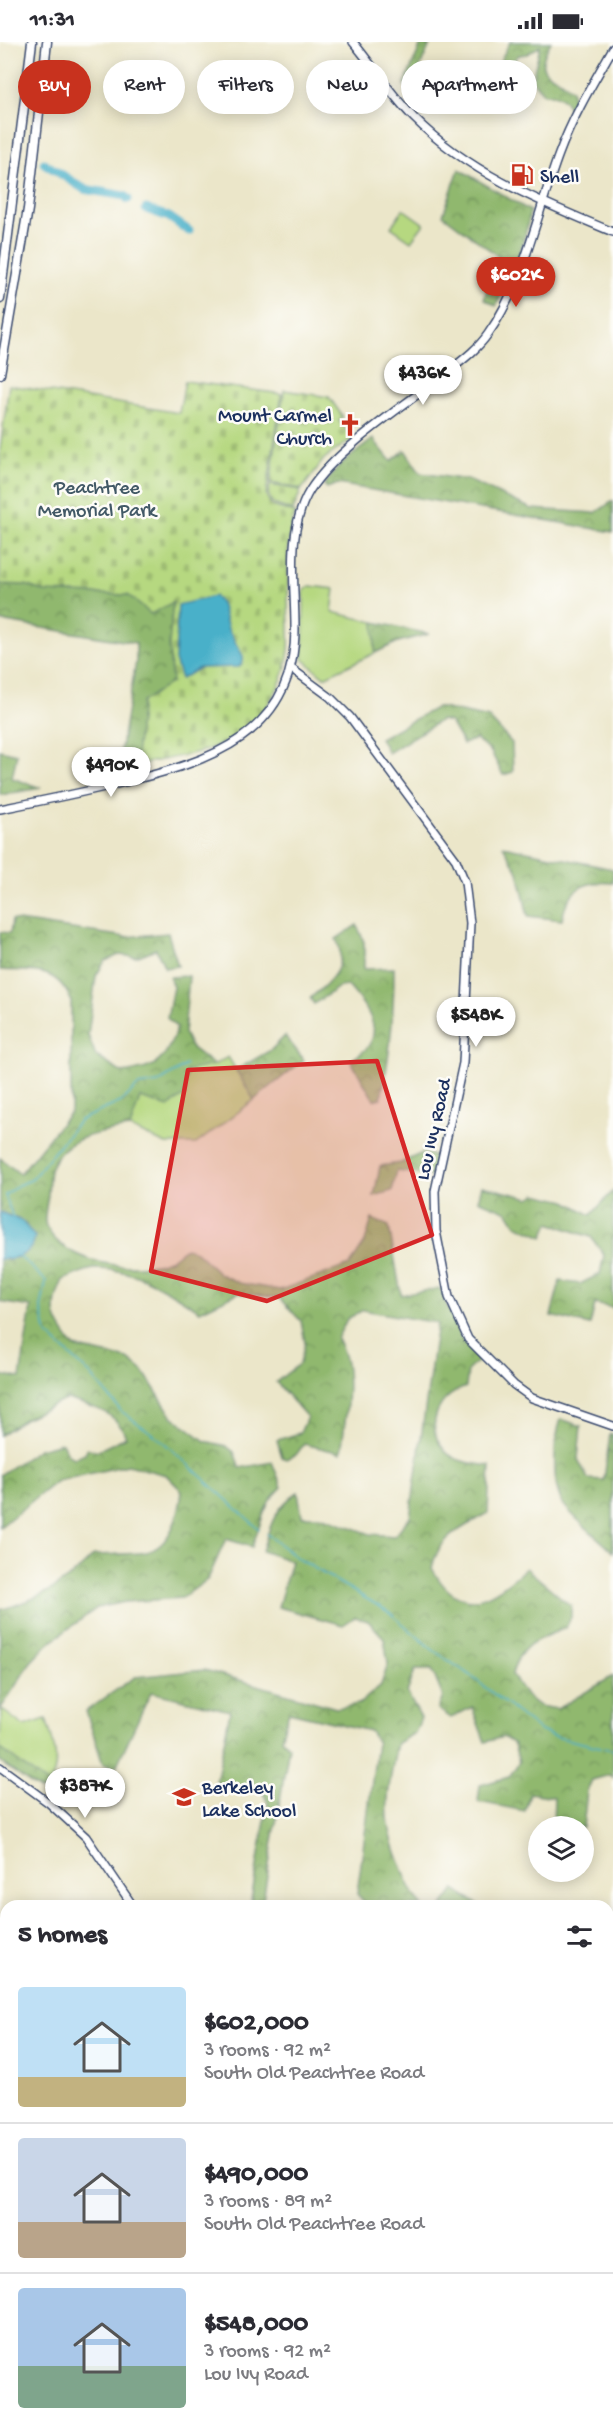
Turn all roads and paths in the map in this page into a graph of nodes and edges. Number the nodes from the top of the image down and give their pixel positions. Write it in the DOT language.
graph roads {
  1 [pos="32,42"];
  2 [pos="46,42"];
  3 [pos="353,42"];
  4 [pos="613,48"];
  5 [pos="542,203"];
  6 [pos="613,232"];
  7 [pos="0,299"];
  8 [pos="0,374"];
  9 [pos="292,669"];
  10 [pos="0,810"];
  11 [pos="613,1426"];
  12 [pos="0,1767"];
  13 [pos="130,1900"];
  1 -- 7 [label="highway"];
  2 -- 8 [label="highway"];
  3 -- 5 [label="street"];
  4 -- 5 [label="street"];
  5 -- 6 [label="street"];
  5 -- 9 [label="street"];
  9 -- 10 [label="street"];
  9 -- 11 [label="street, Lou Ivy Road"];
  12 -- 13 [label="street"];
}
